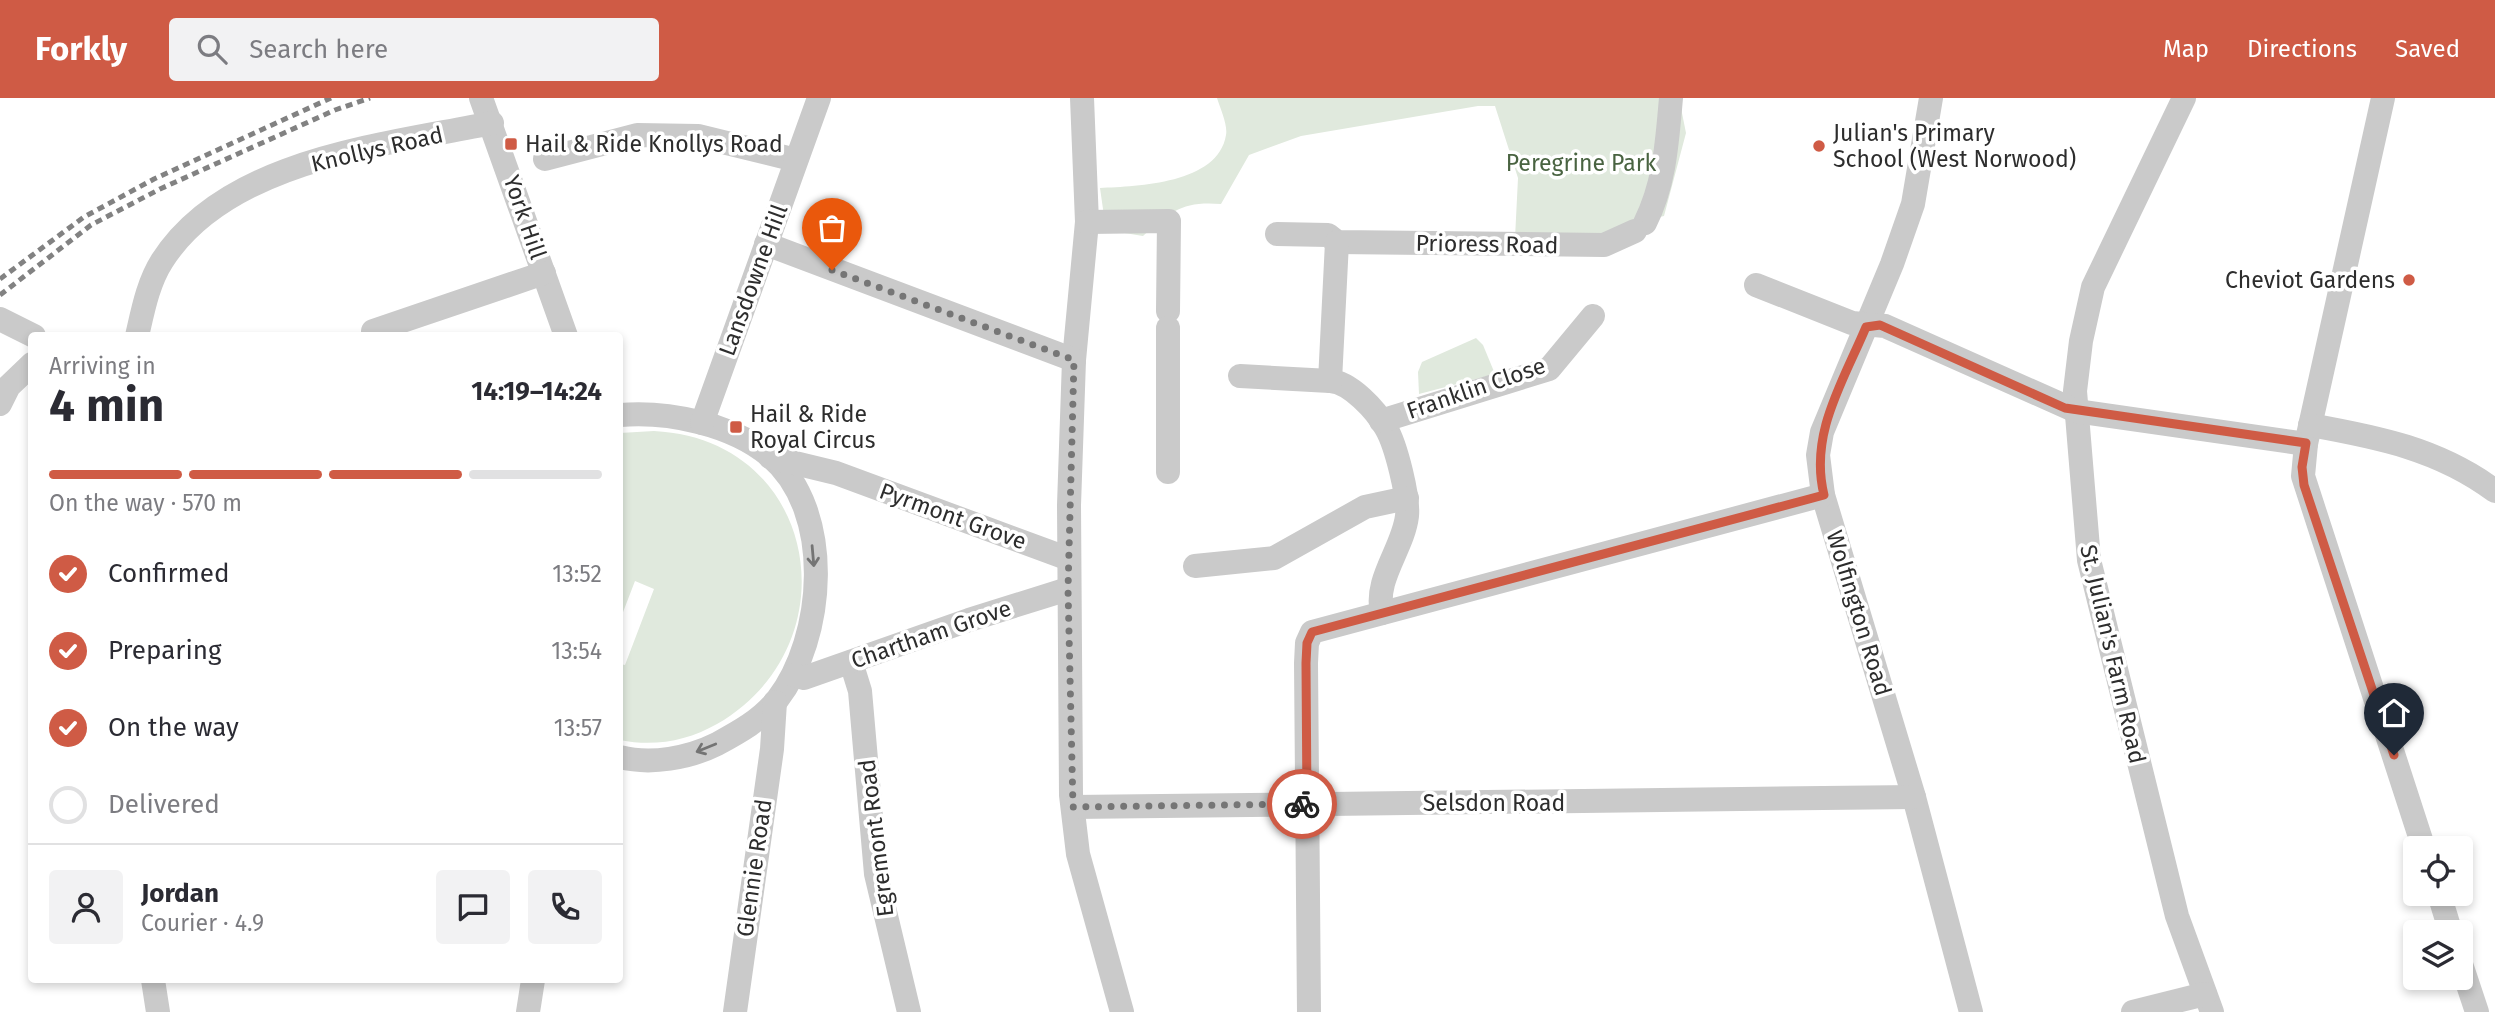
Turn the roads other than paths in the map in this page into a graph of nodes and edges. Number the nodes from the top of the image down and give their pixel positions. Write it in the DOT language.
graph roads {
  1 [pos="481,98"];
  2 [pos="818,98"];
  3 [pos="1082,98"];
  4 [pos="1671,98"];
  5 [pos="1931,98"];
  6 [pos="2184,98"];
  7 [pos="2383,98"];
  8 [pos="492,123"];
  9 [pos="544,159"];
  10 [pos="796,160"];
  11 [pos="1087,222"];
  12 [pos="1277,234"];
  13 [pos="1337,243"];
  14 [pos="766,244"];
  15 [pos="544,274"];
  16 [pos="1756,285"];
  17 [pos="1593,316"];
  18 [pos="0,319"];
  19 [pos="1866,327"];
  20 [pos="373,331"];
  21 [pos="138,332"];
  22 [pos="565,332"];
  23 [pos="28,333"];
  24 [pos="1074,360"];
  25 [pos="28,368"];
  26 [pos="1240,376"];
  27 [pos="1331,381"];
  28 [pos="0,404"];
  29 [pos="2076,411"];
  30 [pos="623,415"];
  31 [pos="1381,421"];
  32 [pos="702,423"];
  33 [pos="2308,434"];
  34 [pos="770,457"];
  35 [pos="1168,472"];
  36 [pos="836,473"];
  37 [pos="796,491"];
  38 [pos="2495,491"];
  39 [pos="1824,495"];
  40 [pos="1407,498"];
  41 [pos="1069,559"];
  42 [pos="1195,566"];
  43 [pos="1068,589"];
  44 [pos="1382,613"];
  45 [pos="851,662"];
  46 [pos="794,675"];
  47 [pos="775,702"];
  48 [pos="745,729"];
  49 [pos="623,757"];
  50 [pos="768,770"];
  51 [pos="1914,797"];
  52 [pos="1307,804"];
  53 [pos="1073,807"];
  54 [pos="2420,836"];
  55 [pos="153,983"];
  56 [pos="533,983"];
  57 [pos="2470,990"];
  58 [pos="2209,1003"];
  59 [pos="158,1012"];
  60 [pos="528,1012"];
  61 [pos="735,1012"];
  62 [pos="909,1012"];
  63 [pos="1122,1012"];
  64 [pos="1309,1012"];
  65 [pos="1971,1012"];
  66 [pos="2133,1012"];
  67 [pos="2477,1012"];
  1 -- 8 [label="street, York Hill"];
  2 -- 10 [label="street, Lansdowne Hill"];
  3 -- 11 [label="street"];
  4 -- 13 [label="street, Prioress Road"];
  5 -- 19 [label="street, Wolfington Road"];
  6 -- 29 [label="street, St. Julian's Farm Road"];
  7 -- 33 [label="street"];
  8 -- 15 [label="street, York Hill"];
  8 -- 21 [label="street, Knollys Road"];
  9 -- 10 [label="street"];
  10 -- 14 [label="street, Lansdowne Hill"];
  11 -- 24 [label="street"];
  11 -- 35 [label="street"];
  12 -- 13 [label="street, Prioress Road"];
  13 -- 27 [label="street"];
  14 -- 24 [label="street"];
  14 -- 32 [label="street, Lansdowne Hill"];
  15 -- 20 [label="street"];
  15 -- 22 [label="street, York Hill"];
  16 -- 19 [label="street"];
  17 -- 31 [label="street, Franklin Close"];
  18 -- 23 [label="street"];
  19 -- 29 [label="street"];
  19 -- 39 [label="street, Wolfington Road"];
  24 -- 41 [label="street"];
  25 -- 28 [label="street"];
  26 -- 27 [label="street"];
  27 -- 31 [label="street"];
  29 -- 33 [label="street"];
  29 -- 58 [label="street, St. Julian's Farm Road"];
  30 -- 32 [label="street"];
  31 -- 40 [label="street"];
  32 -- 34 [label="street"];
  33 -- 38 [label="street"];
  33 -- 54 [label="street"];
  34 -- 36 [label="street, Pyrmont Grove"];
  34 -- 37 [label="street"];
  36 -- 37 [label="street"];
  36 -- 41 [label="street, Pyrmont Grove"];
  37 -- 46 [label="street, one-way"];
  39 -- 44 [label="street"];
  39 -- 51 [label="street, Wolfington Road"];
  40 -- 42 [label="street"];
  40 -- 44 [label="street"];
  41 -- 43 [label="street"];
  43 -- 45 [label="street, Chartham Grove"];
  43 -- 53 [label="street"];
  44 -- 52 [label="street"];
  45 -- 46 [label="street, Chartham Grove"];
  45 -- 62 [label="street, Egremont Road"];
  46 -- 47 [label="street"];
  47 -- 48 [label="street"];
  47 -- 50 [label="street"];
  48 -- 49 [label="street, one-way"];
  48 -- 50 [label="street, Glennie Road"];
  50 -- 61 [label="street, Glennie Road"];
  51 -- 52 [label="street, Selsdon Road"];
  51 -- 65 [label="street, Wolfington Road"];
  52 -- 53 [label="street, Selsdon Road"];
  52 -- 64 [label="street"];
  53 -- 63 [label="street"];
  55 -- 59 [label="street"];
  56 -- 60 [label="street"];
  57 -- 67 [label="street"];
  58 -- 66 [label="street"];
}
